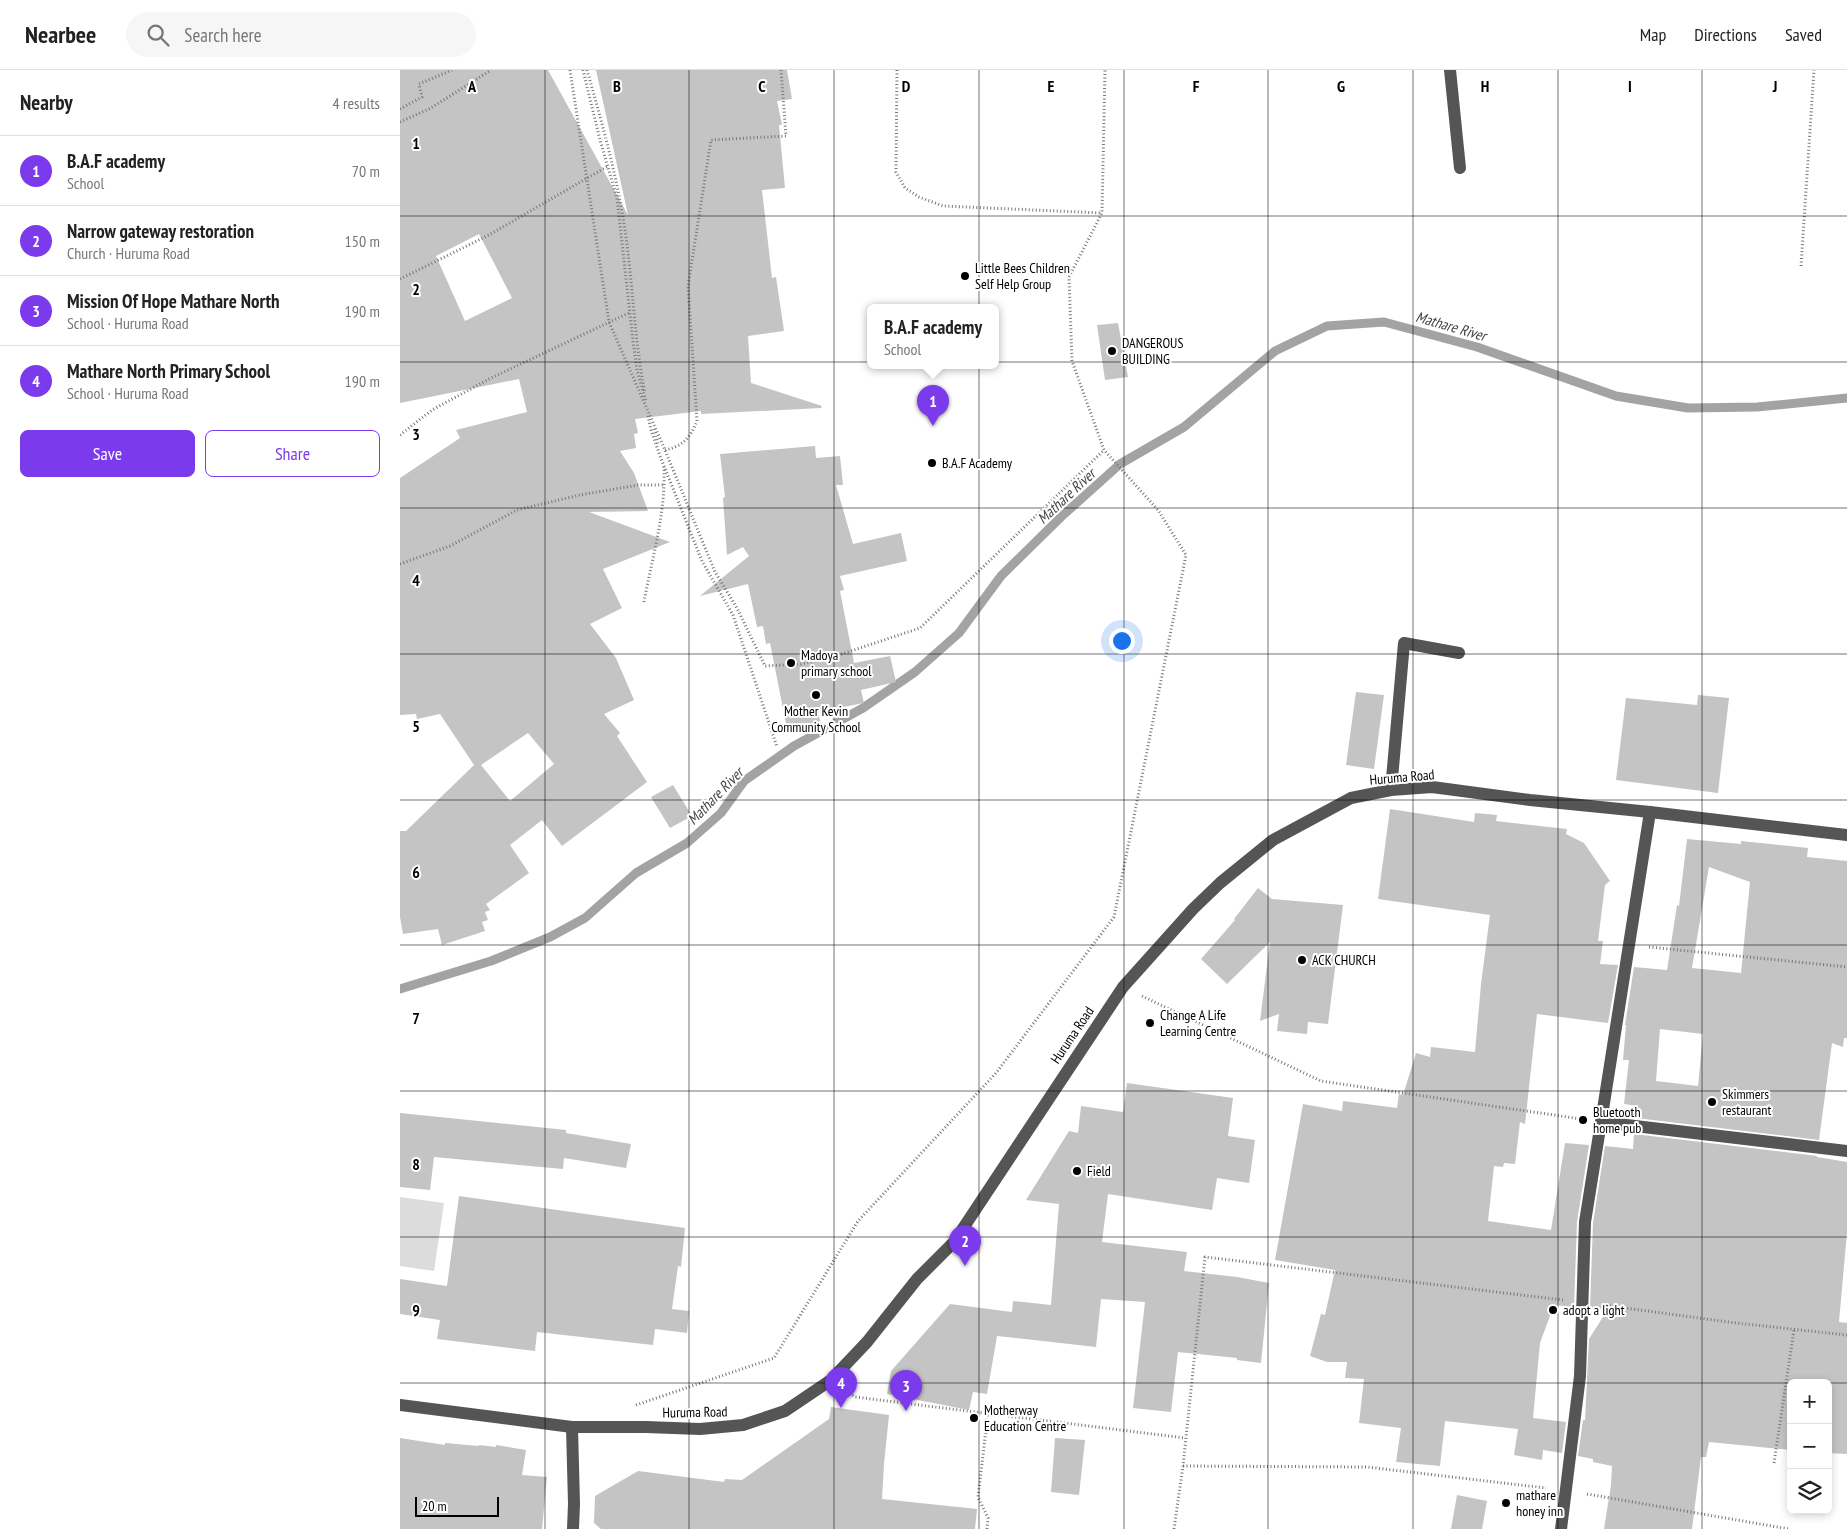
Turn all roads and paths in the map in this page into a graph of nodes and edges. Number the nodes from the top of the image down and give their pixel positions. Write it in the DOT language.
graph roads {
  1 [pos="452,70"];
  2 [pos="491,70"];
  3 [pos="570,70"];
  4 [pos="582,70"];
  5 [pos="587,70"];
  6 [pos="781,70"];
  7 [pos="897,70"];
  8 [pos="1105,70"];
  9 [pos="1450,70"];
  10 [pos="1814,70"];
  11 [pos="400,109"];
  12 [pos="400,122"];
  13 [pos="608,166"];
  14 [pos="1460,168"];
  15 [pos="586,179"];
  16 [pos="1102,213"];
  17 [pos="1801,266"];
  18 [pos="400,279"];
  19 [pos="631,312"];
  20 [pos="609,322"];
  21 [pos="647,409"];
  22 [pos="651,418"];
  23 [pos="400,434"];
  24 [pos="665,450"];
  25 [pos="1105,451"];
  26 [pos="664,463"];
  27 [pos="665,486"];
  28 [pos="400,564"];
  29 [pos="644,602"];
  30 [pos="1459,653"];
  31 [pos="777,747"];
  32 [pos="1391,790"];
  33 [pos="1650,812"];
  34 [pos="1847,835"];
  35 [pos="1640,946"];
  36 [pos="1847,967"];
  37 [pos="1123,987"];
  38 [pos="1601,1122"];
  39 [pos="1847,1151"];
  40 [pos="1582,1302"];
  41 [pos="1794,1330"];
  42 [pos="1847,1335"];
  43 [pos="831,1380"];
  44 [pos="400,1405"];
  45 [pos="627,1408"];
  46 [pos="988,1413"];
  47 [pos="572,1427"];
  48 [pos="1185,1438"];
  49 [pos="1774,1463"];
  50 [pos="1182,1466"];
  51 [pos="1565,1490"];
  52 [pos="573,1529"];
  53 [pos="987,1529"];
  54 [pos="1174,1529"];
  55 [pos="1561,1529"];
  56 [pos="1789,1529"];
  1 -- 11 [label="path"];
  2 -- 12 [label="path"];
  3 -- 15 [label="path"];
  4 -- 13 [label="path"];
  5 -- 19 [label="path"];
  6 -- 24 [label="path"];
  7 -- 16 [label="path"];
  8 -- 16 [label="path"];
  9 -- 14 [label="street"];
  10 -- 17 [label="path"];
  13 -- 15 [label="path"];
  13 -- 19 [label="path"];
  15 -- 18 [label="path"];
  15 -- 20 [label="path"];
  16 -- 25 [label="path"];
  19 -- 20 [label="path"];
  19 -- 21 [label="path"];
  19 -- 22 [label="path"];
  20 -- 21 [label="path"];
  20 -- 23 [label="path"];
  21 -- 22 [label="path"];
  21 -- 26 [label="path"];
  22 -- 24 [label="path"];
  22 -- 26 [label="path"];
  24 -- 25 [label="path"];
  25 -- 45 [label="path"];
  26 -- 27 [label="path"];
  26 -- 31 [label="path"];
  27 -- 28 [label="path"];
  27 -- 29 [label="path"];
  30 -- 32 [label="street"];
  32 -- 33 [label="street, Huruma Road"];
  32 -- 37 [label="street, Huruma Road"];
  33 -- 34 [label="street, Huruma Road"];
  33 -- 38 [label="street"];
  35 -- 36 [label="path"];
  37 -- 38 [label="path"];
  37 -- 43 [label="street, Huruma Road"];
  38 -- 39 [label="street"];
  38 -- 40 [label="street"];
  40 -- 41 [label="path"];
  40 -- 48 [label="path"];
  40 -- 51 [label="street"];
  41 -- 42 [label="path"];
  41 -- 49 [label="path"];
  43 -- 46 [label="path"];
  43 -- 47 [label="street, Huruma Road"];
  44 -- 47 [label="street, Huruma Road"];
  46 -- 48 [label="path"];
  46 -- 53 [label="path"];
  47 -- 52 [label="street"];
  48 -- 50 [label="path"];
  50 -- 51 [label="path"];
  50 -- 54 [label="path"];
  51 -- 55 [label="street"];
  51 -- 56 [label="path"];
}
